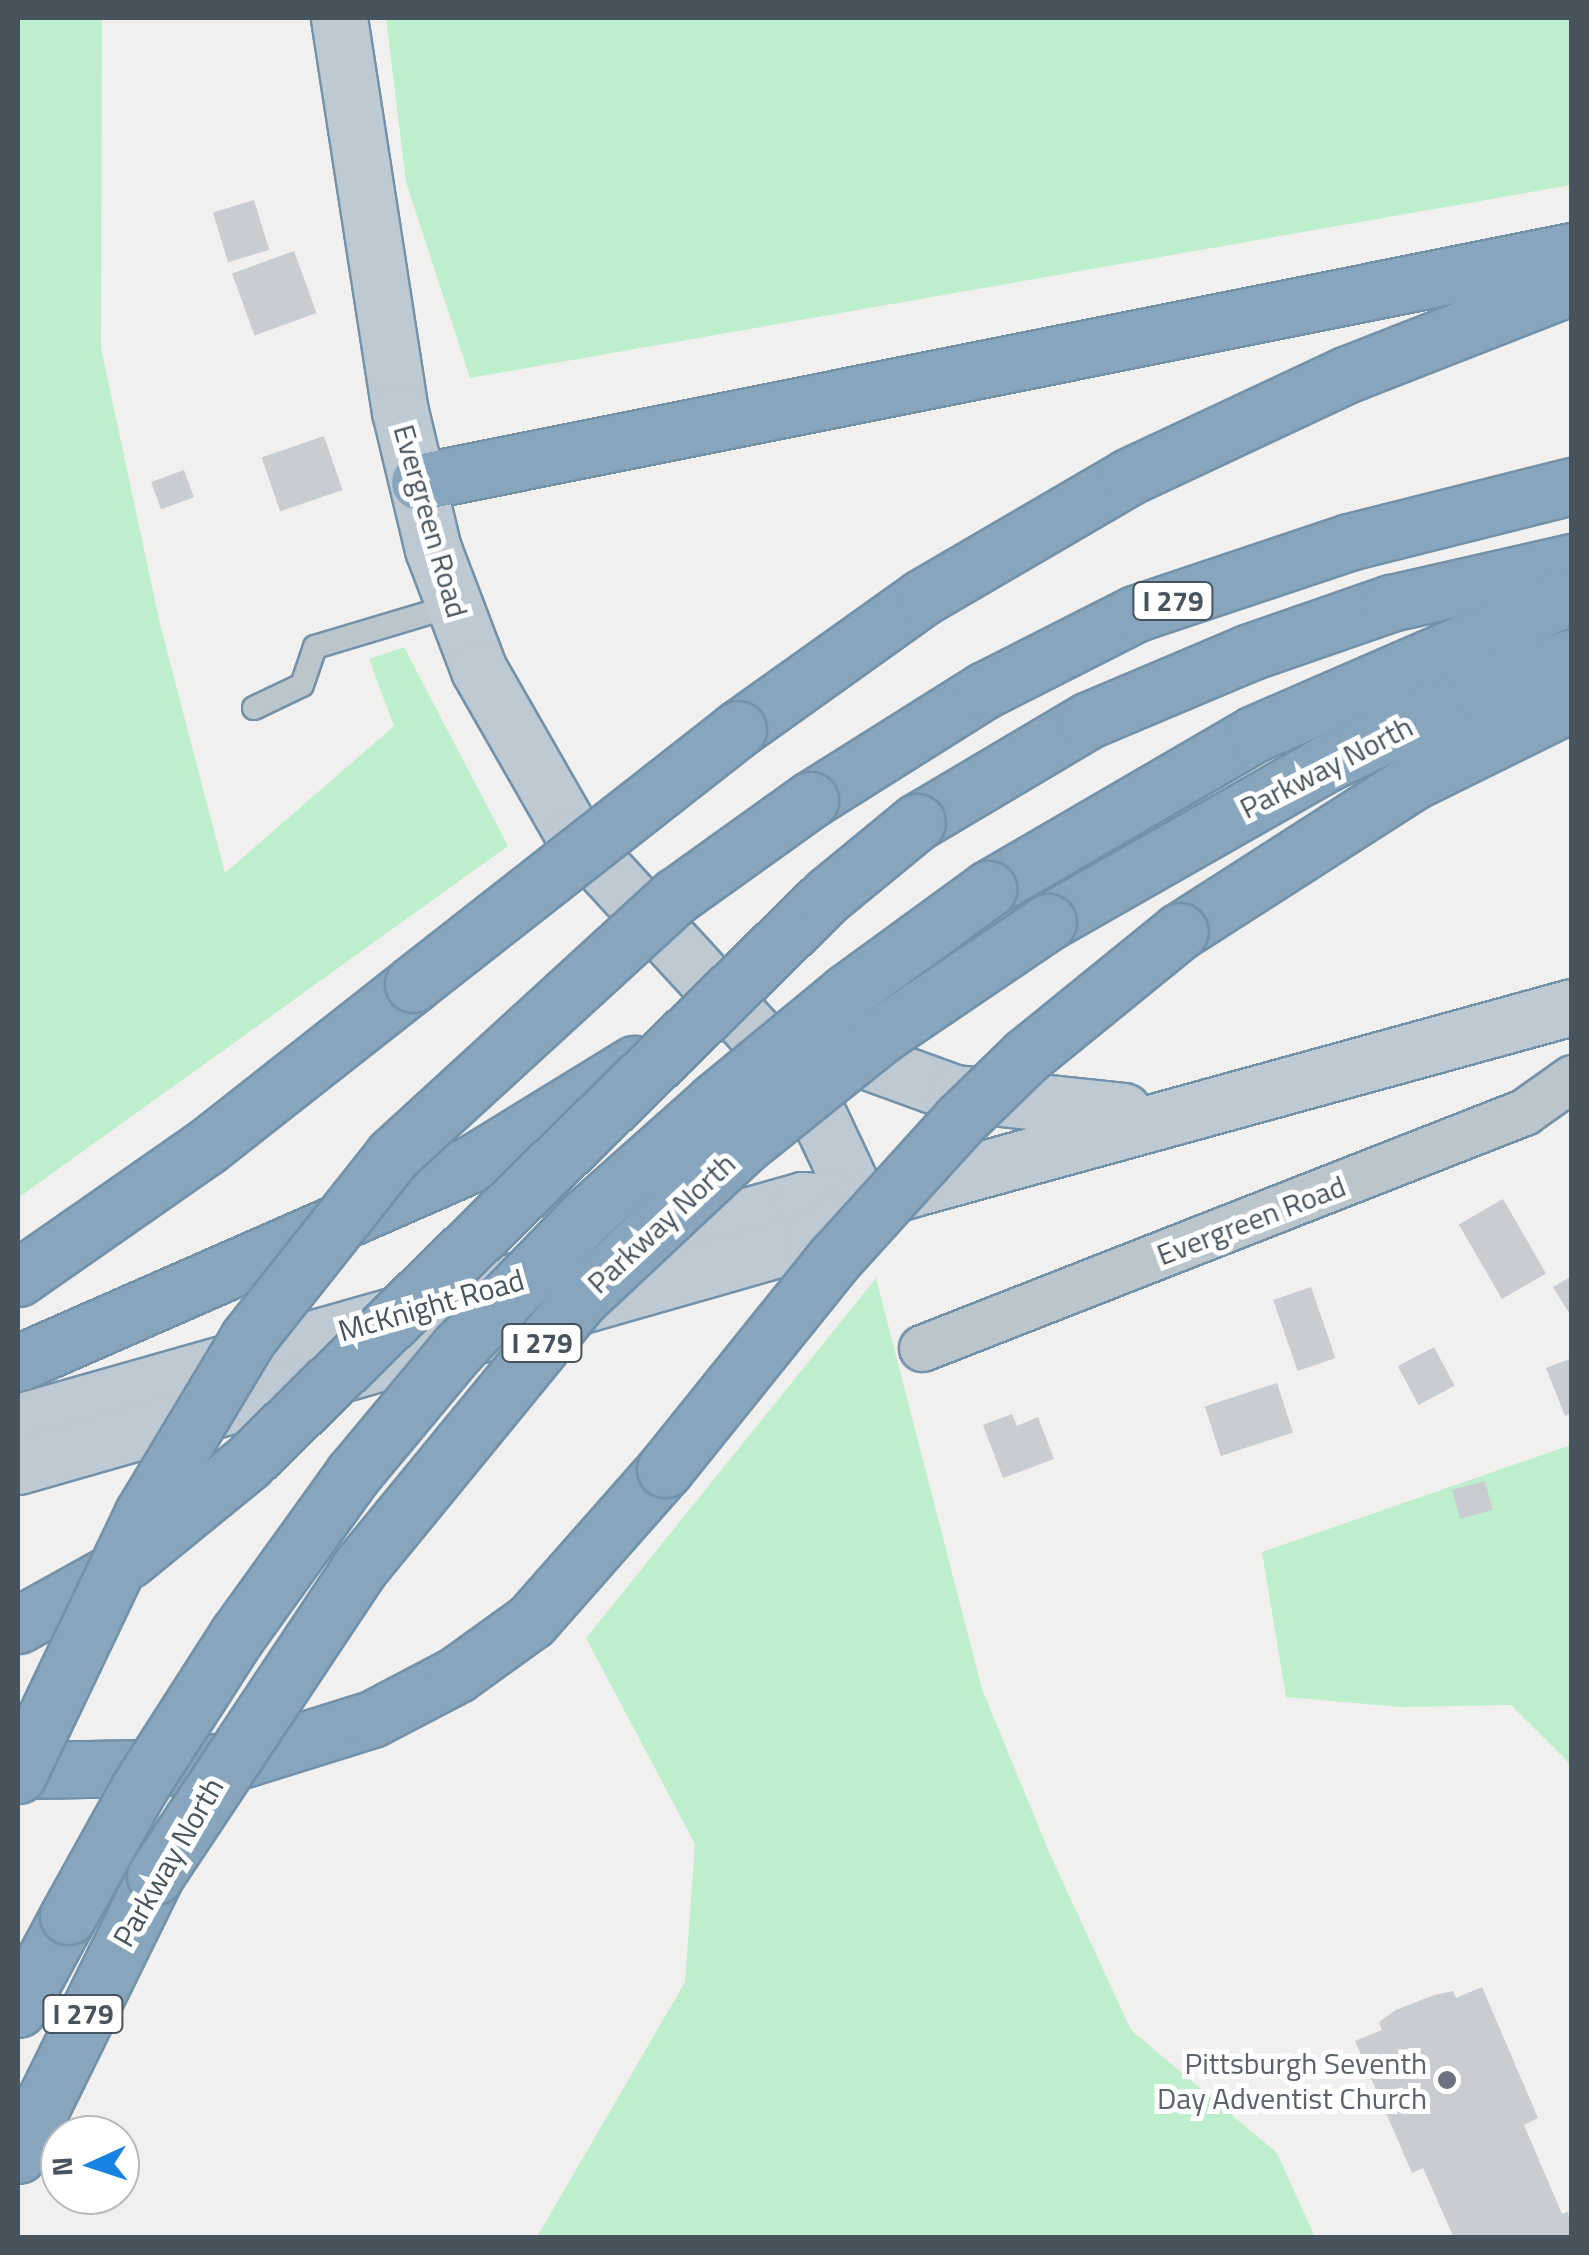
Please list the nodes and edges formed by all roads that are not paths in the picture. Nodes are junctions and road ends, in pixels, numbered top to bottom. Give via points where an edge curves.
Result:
1 (339, 18) edge
2 (1572, 251) edge
3 (1572, 286) edge
4 (419, 482) junction
5 (1572, 486) edge
6 (1572, 562) edge
7 (1572, 596) edge
8 (452, 606) junction
9 (1572, 657) edge
10 (1572, 703) edge
11 (254, 708) dead end
12 (684, 957) junction
13 (1572, 1008) edge
14 (708, 1013) junction
15 (1572, 1078) edge
16 (1170, 1113) junction
17 (860, 1204) junction
18 (18, 1278) edge
19 (922, 1348) dead end
20 (18, 1363) edge
21 (18, 1422) edge
22 (18, 1466) edge
23 (18, 1624) edge
24 (18, 1772) edge
25 (18, 2010) edge
26 (18, 2155) edge

1 - 4 main road, Evergreen Road via 400,410
2 - 4 highway
3 - 18 highway, bridge via 1348,374 1128,477 923,597 738,729 206,1147
4 - 8 main road, Evergreen Road
5 - 24 highway, I 279, bridge via 1349,542 1138,613 985,690 810,800 676,896 393,1156 239,1354 143,1513
6 - 14 highway, bridge via 1391,604 1180,679 1018,758 918,822 828,896
7 - 25 highway, bridge via 1254,734 988,889 847,992 586,1217 459,1348 353,1474 238,1634 139,1788
8 - 11 lane via 315,647 302,685
8 - 12 main road, Evergreen Road via 527,764 574,836
9 - 26 highway, Parkway North / I 279, bridge via 1480,689 1327,764 1048,922 884,1034 744,1145 581,1298 358,1570 155,1876
10 - 24 highway, bridge via 1348,820 1180,931 1026,1056 834,1259 665,1469 530,1621 456,1675 372,1718 229,1761
12 - 16 main road, Evergreen Road via 763,1015 907,1080 1004,1103
12 - 17 main road, Evergreen Road via 804,1088
13 - 16 main road, Evergreen Road
14 - 20 highway, bridge via 528,1134
14 - 23 highway, bridge via 247,1463 110,1574
15 - 19 street, Evergreen Road via 1524,1112
16 - 17 main road, Evergreen Road
17 - 21 main road, McKnight Road via 802,1200
17 - 22 main road, McKnight Road via 812,1239

